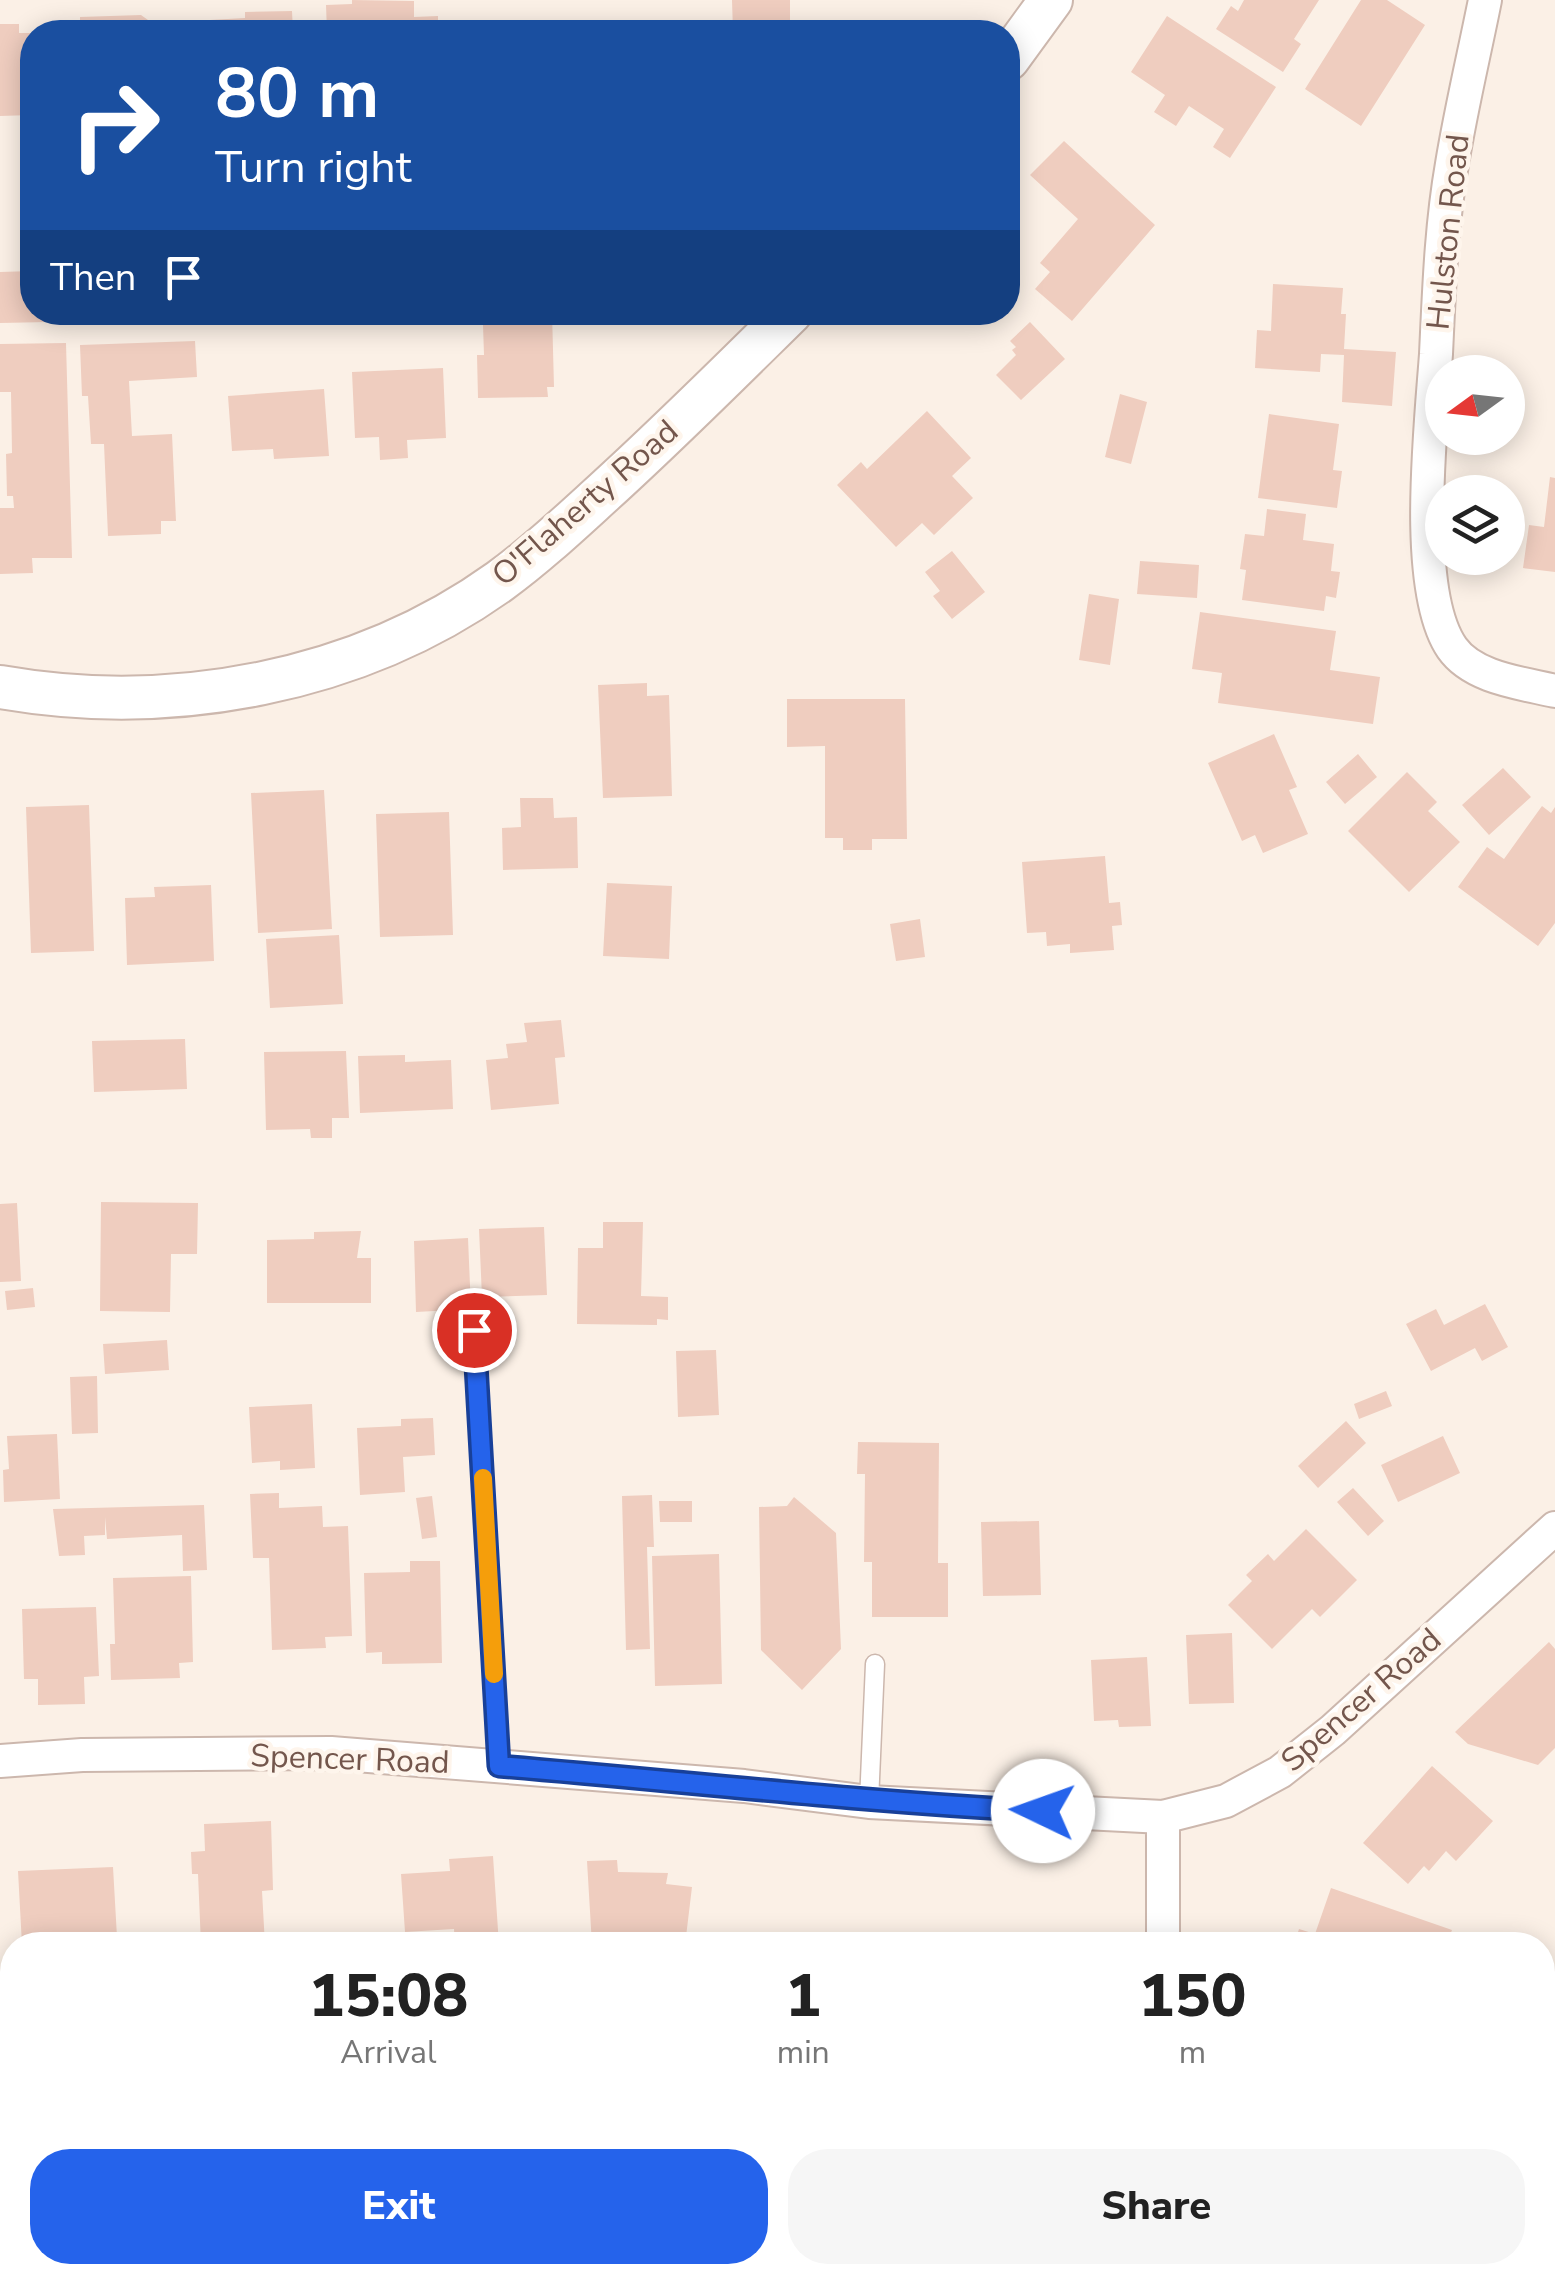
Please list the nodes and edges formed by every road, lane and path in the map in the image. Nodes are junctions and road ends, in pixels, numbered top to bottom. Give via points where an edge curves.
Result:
1 (1051, 0) edge
2 (1485, 0) edge
3 (1020, 43) edge
4 (778, 325) edge
5 (0, 687) edge
6 (1555, 691) edge
7 (474, 1330) dead end
8 (1555, 1528) edge
9 (876, 1664) dead end
10 (0, 1760) edge
11 (499, 1766) junction
12 (869, 1802) junction
13 (1163, 1818) junction
14 (1164, 1932) edge

1 - 3 street
2 - 6 street, Hulston Road via 1443,229 1430,562 1444,635 1455,652 1484,672
4 - 5 street, O'Flaherty Road via 640,460 500,582 373,650 238,690 173,697 82,697
7 - 11 lane
8 - 13 street, Spencer Road via 1280,1772 1226,1800
9 - 12 lane
10 - 11 street, Spencer Road via 332,1752
11 - 12 street, Spencer Road
12 - 13 street, Spencer Road
13 - 14 street

